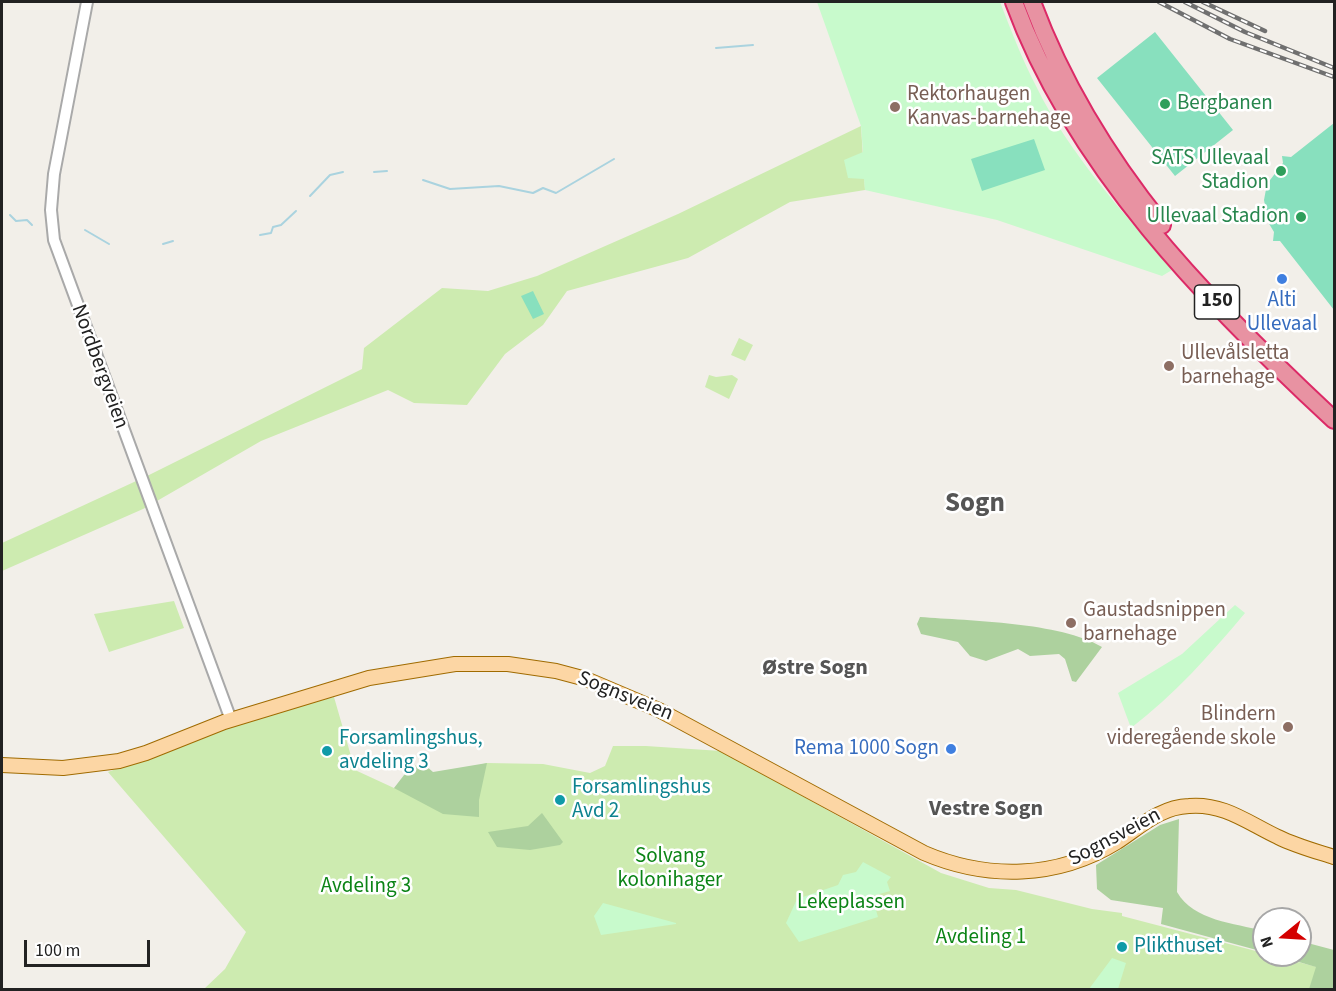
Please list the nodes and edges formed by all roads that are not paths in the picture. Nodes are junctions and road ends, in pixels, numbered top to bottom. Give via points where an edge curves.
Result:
1 (87, 2) edge
2 (1004, 2) edge
3 (1014, 2) edge
4 (1032, 2) edge
5 (1042, 2) edge
6 (1108, 175) junction
7 (1135, 189) junction
8 (1335, 406) edge
9 (1335, 420) edge
10 (231, 720) junction
11 (2, 765) edge
12 (1335, 857) edge

1 - 10 street, Nordbergveien via 54,174 52,229 71,292
2 - 6 highway via 1047,100
3 - 6 highway, 150 via 1049,82 1078,134
4 - 7 highway, 150 via 1084,112
5 - 7 highway via 1066,57
6 - 9 highway, 150 via 1229,316
7 - 8 highway, 150 via 1168,232 1287,362
10 - 11 main road, Sognsveien via 146,753 111,762 63,768
10 - 12 main road, Sognsveien via 349,683 425,668 492,663 556,671 621,693 700,730 924,853 961,867 990,872 1063,866 1107,847 1160,813 1184,806 1234,813 1290,842

